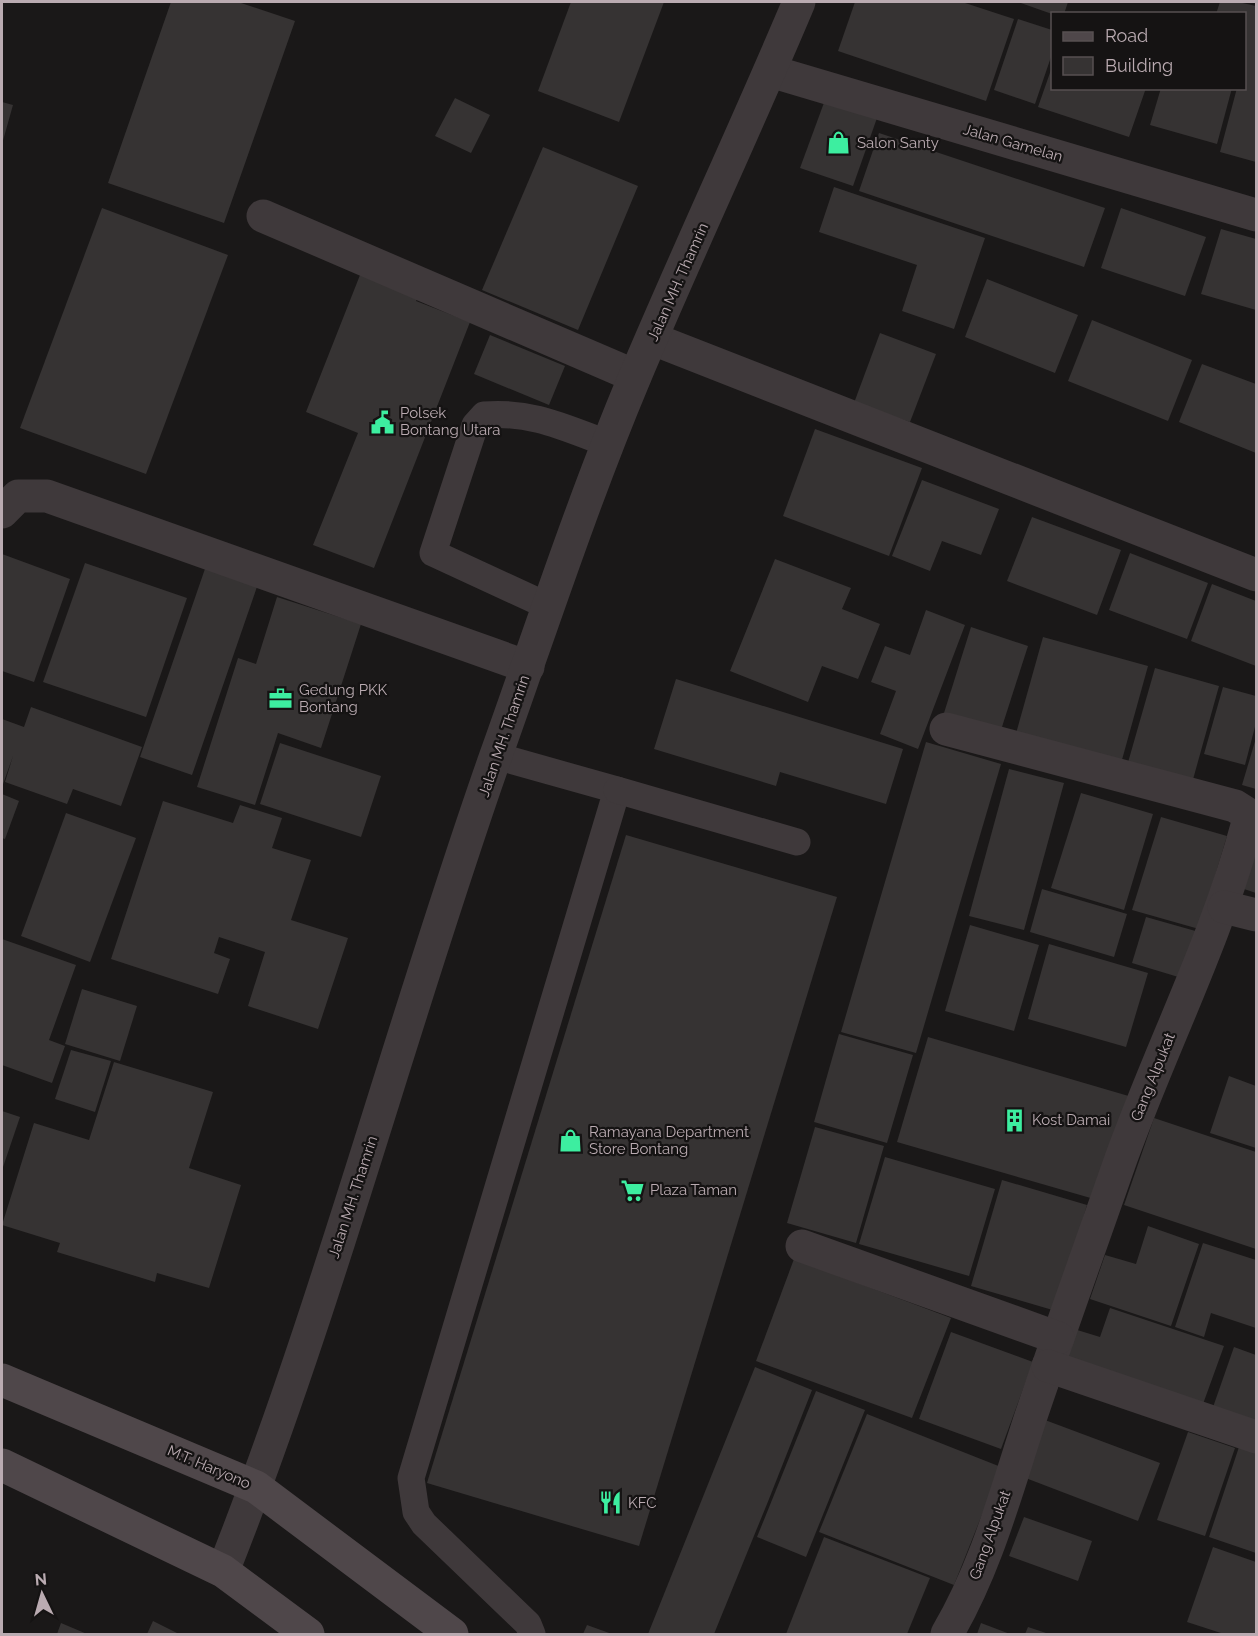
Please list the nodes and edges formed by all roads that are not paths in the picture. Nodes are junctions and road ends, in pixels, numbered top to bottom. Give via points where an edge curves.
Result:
1 (799, 2) edge
2 (770, 71) junction
3 (1257, 215) edge
4 (263, 216) dead end
5 (653, 339) junction
6 (635, 376) junction
7 (609, 444) junction
8 (2, 512) edge
9 (1257, 575) edge
10 (550, 607) junction
11 (528, 667) junction
12 (946, 729) dead end
13 (496, 756) junction
14 (617, 790) junction
15 (797, 842) dead end
16 (1224, 907) junction
17 (1257, 915) edge
18 (802, 1246) dead end
19 (1053, 1352) junction
20 (2, 1380) edge
21 (1257, 1437) edge
22 (2, 1465) edge
23 (256, 1487) junction
24 (223, 1571) junction
25 (308, 1635) edge
26 (452, 1635) edge
27 (532, 1635) edge
28 (947, 1635) edge

1 - 2 street, Jalan MH. Thamrin
2 - 3 street, Jalan Gamelan
2 - 5 street, Jalan MH. Thamrin
4 - 6 street
5 - 6 street, Jalan MH. Thamrin
5 - 9 street
6 - 7 street, Jalan MH. Thamrin
7 - 10 street, Jalan MH. Thamrin
7 - 10 lane via 534,416 484,415 475,425 433,553
8 - 11 street via 18,496 47,496
10 - 11 street, Jalan MH. Thamrin
11 - 13 street, Jalan MH. Thamrin
12 - 16 street, Gang Alpukat via 1235,806 1246,813 1248,822
13 - 14 lane
13 - 23 street, Jalan MH. Thamrin
14 - 15 lane
14 - 27 lane via 411,1478 416,1512 424,1524 528,1624
16 - 17 street
16 - 19 street, Gang Alpukat via 1139,1108
18 - 19 street
19 - 21 street
19 - 28 street, Gang Alpukat via 988,1547
20 - 23 main road, M.T. Haryono
22 - 24 main road
23 - 24 street, Jalan MH. Thamrin
23 - 26 main road, M.T. Haryono
24 - 25 main road

